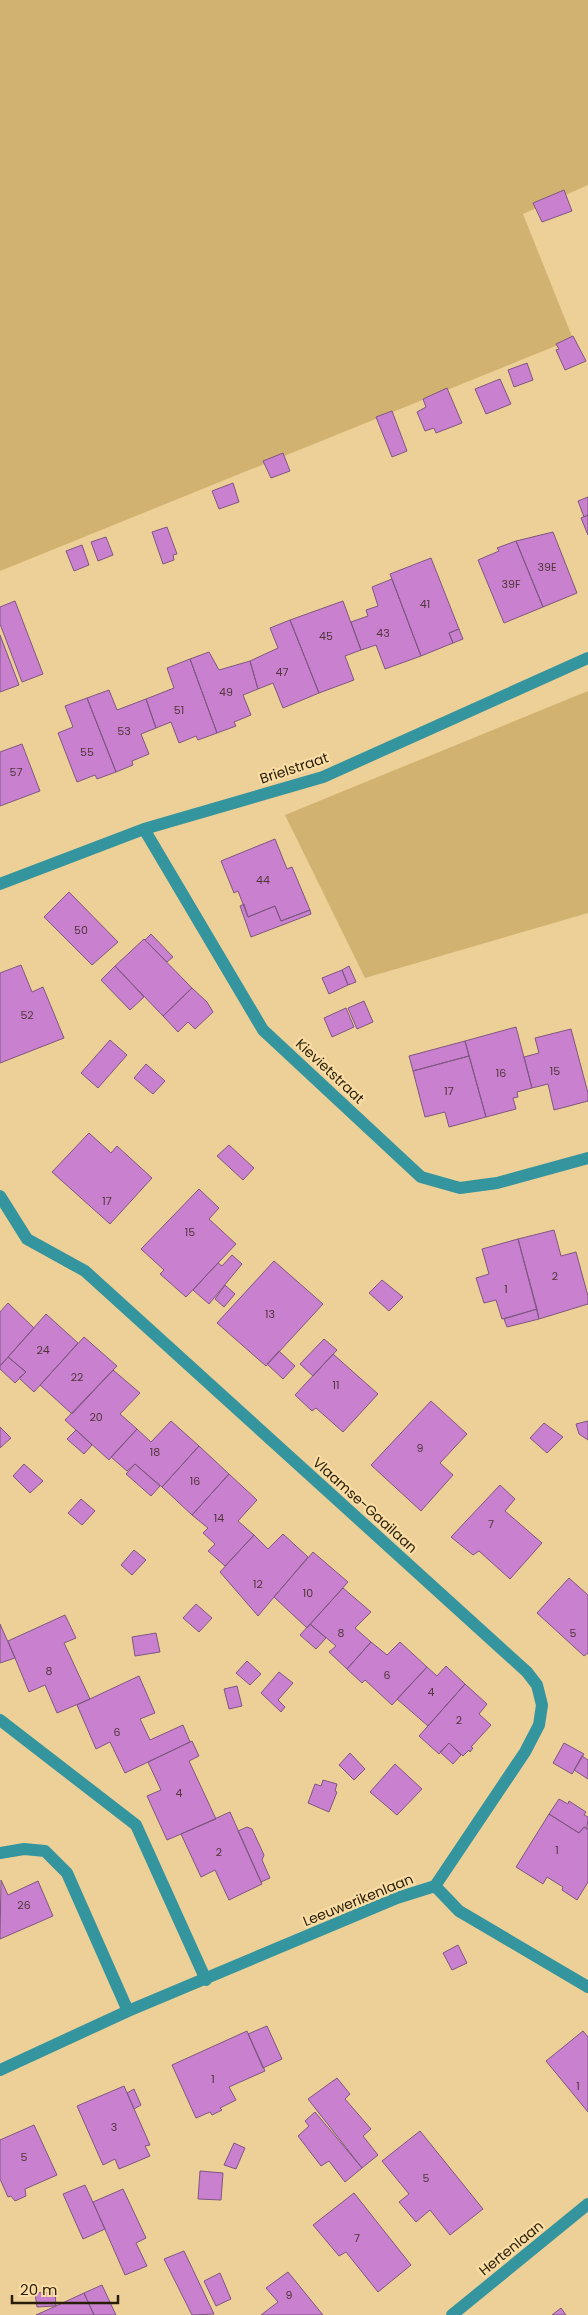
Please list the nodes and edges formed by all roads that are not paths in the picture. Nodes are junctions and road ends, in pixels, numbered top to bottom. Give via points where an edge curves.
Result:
1 (588, 658) edge
2 (144, 828) junction
3 (0, 884) edge
4 (588, 1158) edge
5 (0, 1196) edge
6 (0, 1720) edge
7 (0, 1853) edge
8 (435, 1886) junction
9 (206, 1980) junction
10 (588, 1987) edge
11 (128, 2011) junction
12 (0, 2070) edge
13 (588, 2204) edge
14 (452, 2315) edge

1 - 2 street, Brielstraat via 323,777
2 - 3 street, Brielstraat
2 - 4 street, Kievietstraat via 263,1030 422,1177 460,1188 497,1183
5 - 8 street, Vlaamse-Gaailaan via 27,1239 85,1271 527,1672 536,1685 542,1705 539,1724 525,1752
6 - 9 street via 136,1825
7 - 11 street via 24,1848 45,1852 67,1873
8 - 9 street, Leeuwerikenlaan via 398,1898
8 - 10 street, Leeuwerikenlaan via 459,1911
9 - 11 street, Leeuwerikenlaan
11 - 12 street, Leeuwerikenlaan
13 - 14 street, Hertenlaan

